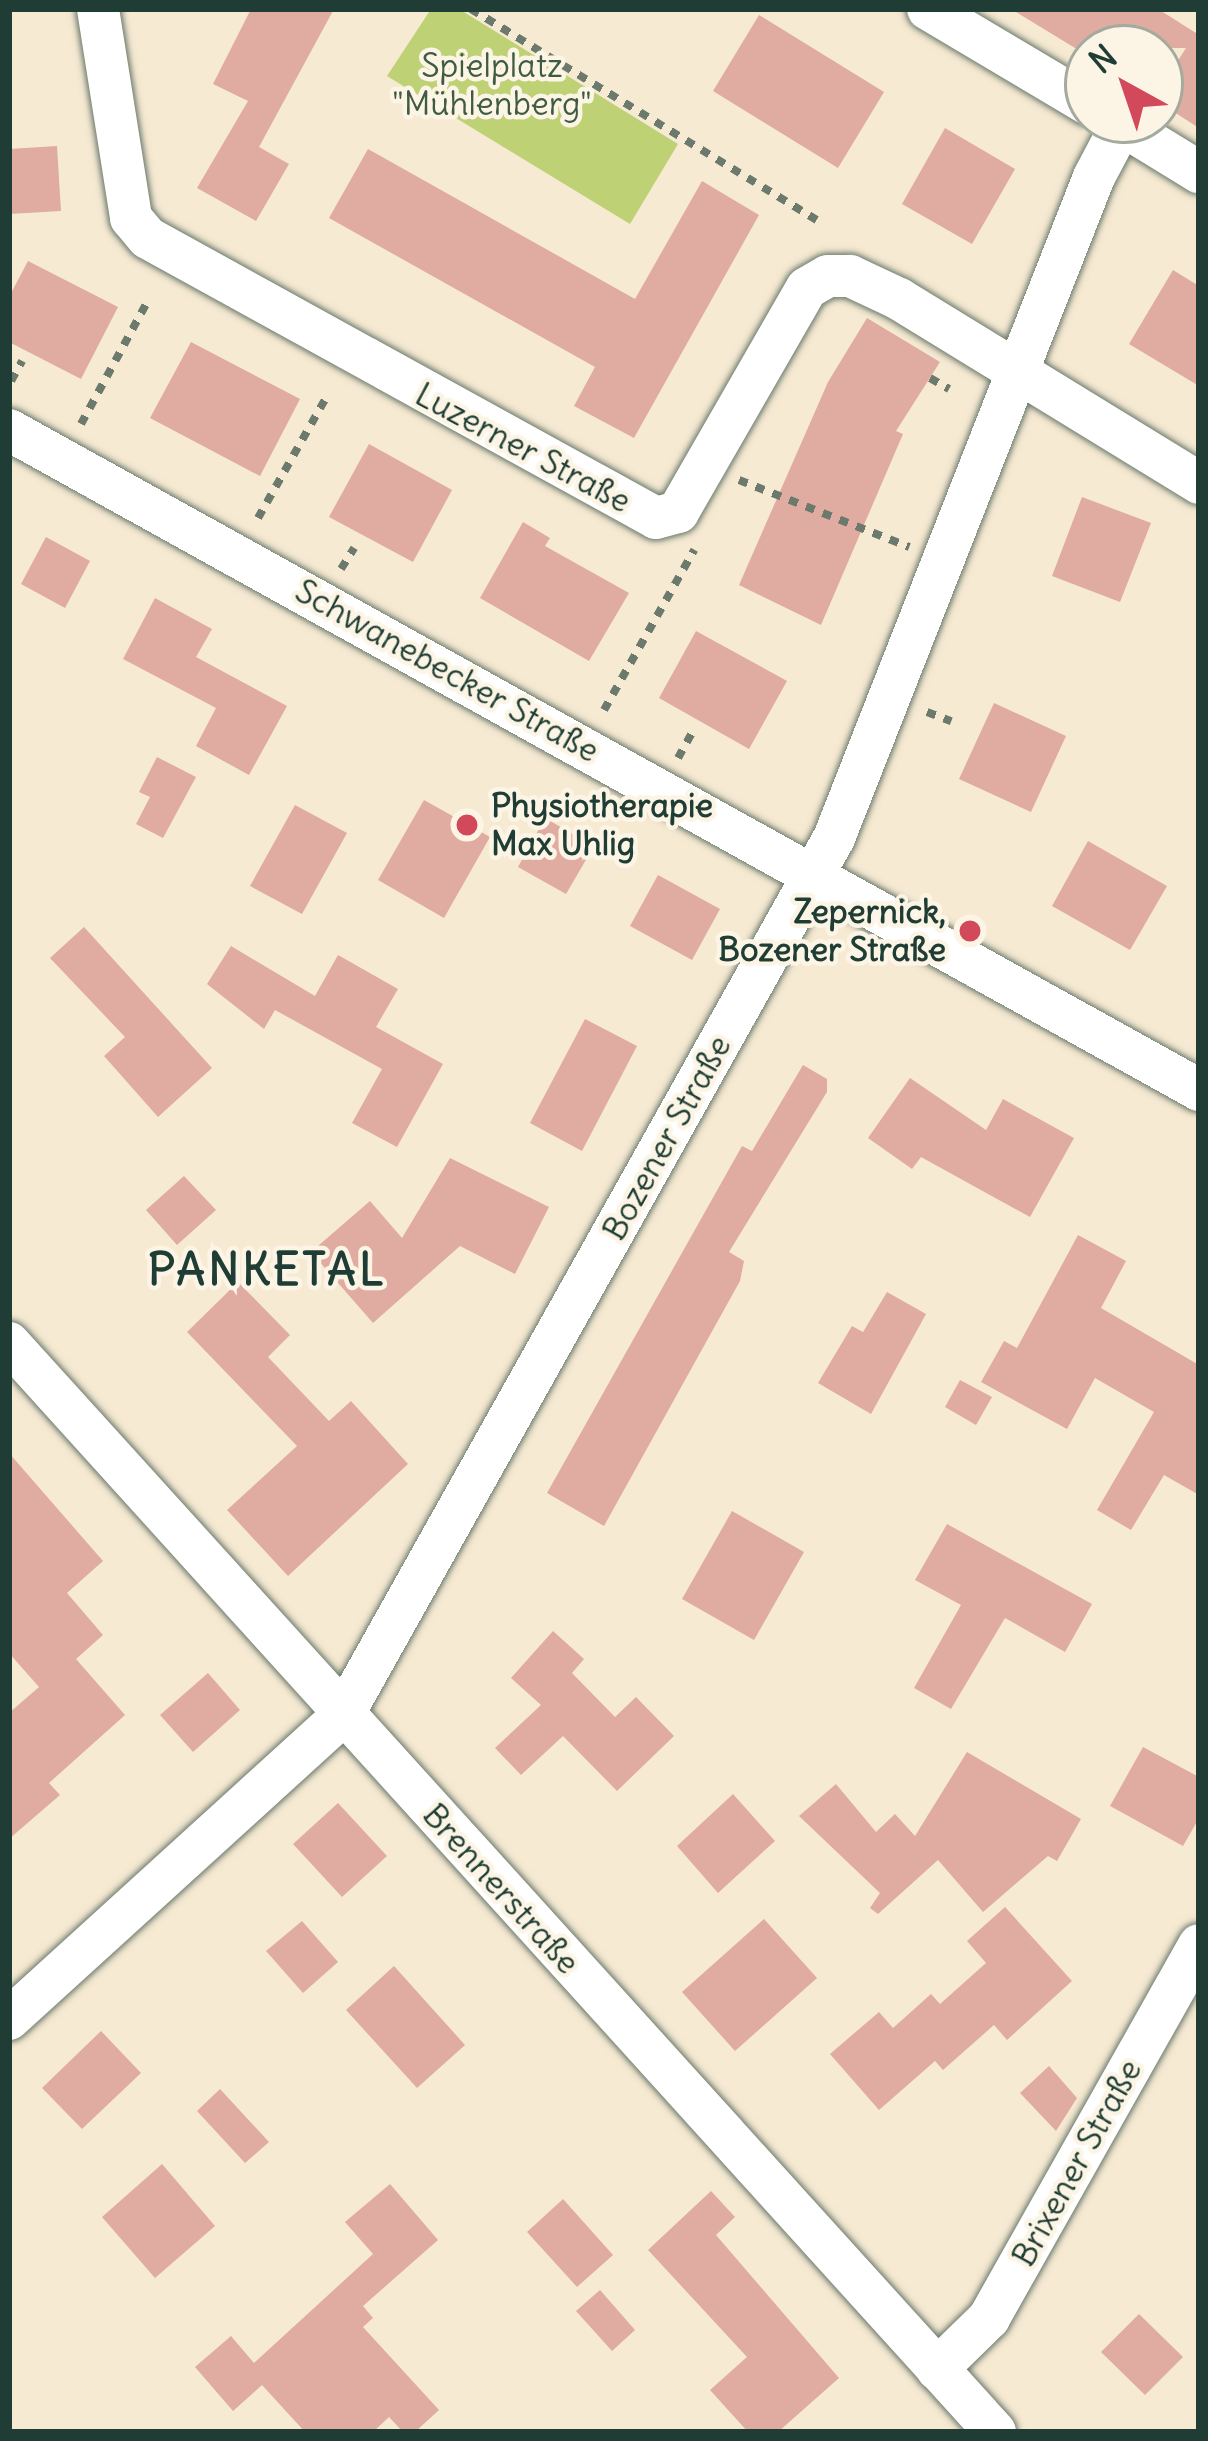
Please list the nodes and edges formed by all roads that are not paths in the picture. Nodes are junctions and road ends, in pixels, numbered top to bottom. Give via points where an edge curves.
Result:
1 (98, 9) edge
2 (928, 9) edge
3 (1064, 90) edge
4 (1098, 144) edge
5 (1154, 144) edge
6 (1199, 172) edge
7 (1019, 371) junction
8 (9, 430) edge
9 (1199, 483) edge
10 (814, 876) junction
11 (1199, 1090) edge
12 (9, 1343) edge
13 (343, 1715) junction
14 (1199, 1945) edge
15 (9, 2019) edge
16 (937, 2369) junction
17 (995, 2432) edge

1 - 7 street, Luzerner Straße via 131,218 148,238 656,518 678,512 808,288 828,276 899,298
2 - 3 street
4 - 7 street, Bozener Straße
5 - 6 street
7 - 9 street, Luzerner Straße
7 - 10 street, Bozener Straße
8 - 10 street, Schwanebecker Straße
10 - 11 street, Schwanebecker Straße
10 - 13 street, Bozener Straße
12 - 13 street, Brennerstraße
13 - 15 street, Bozener Straße
13 - 16 street, Brennerstraße
14 - 16 street, Brixener Straße via 988,2318
16 - 17 street, Brennerstraße

